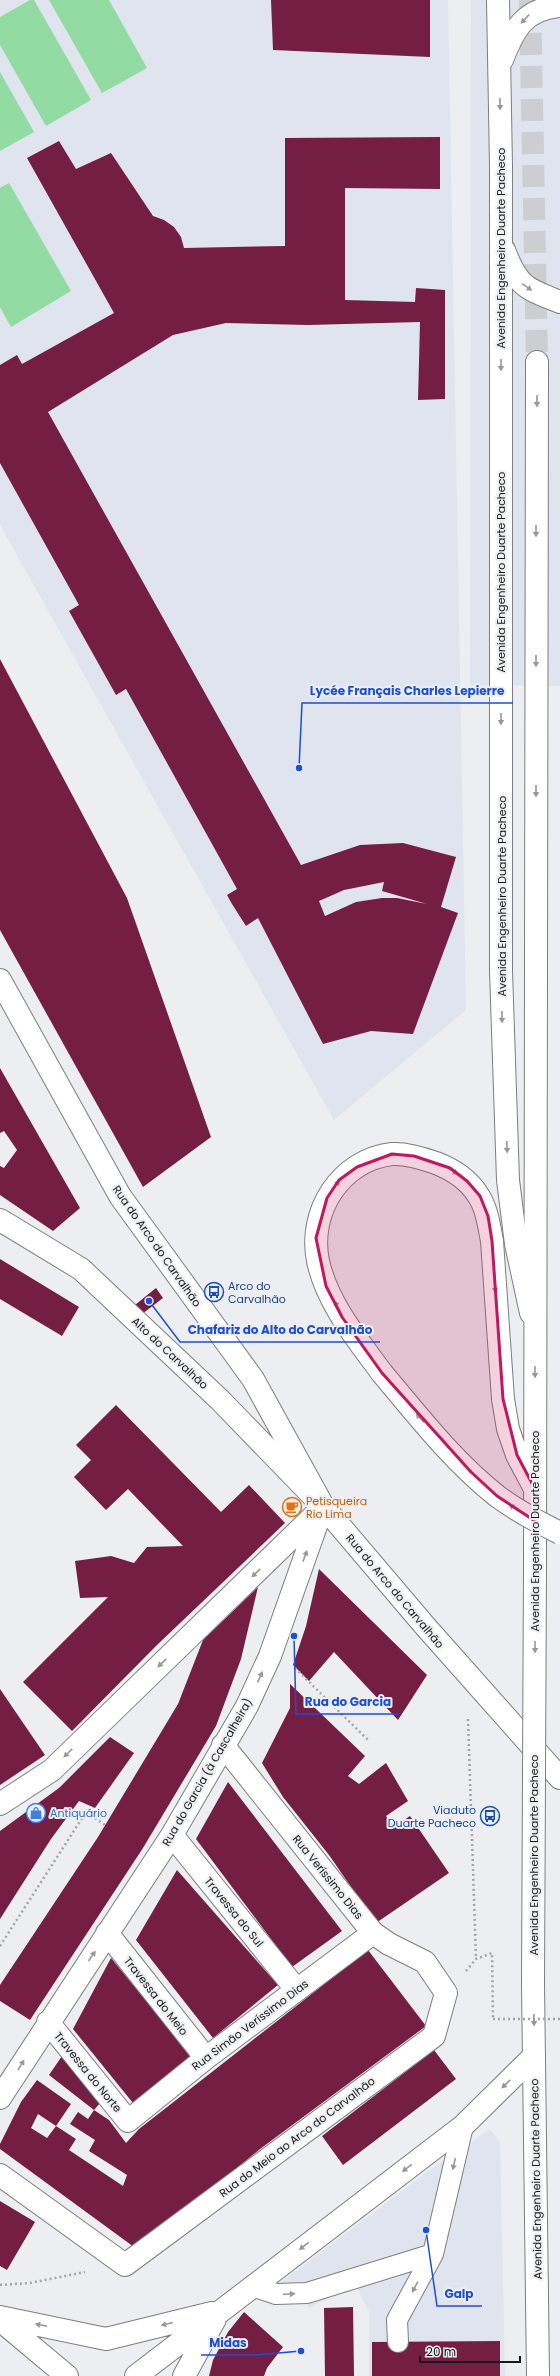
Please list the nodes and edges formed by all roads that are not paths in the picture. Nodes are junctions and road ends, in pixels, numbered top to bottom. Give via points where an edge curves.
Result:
1 (498, 0) edge
2 (560, 6) edge
3 (499, 65) junction
4 (501, 242) junction
5 (560, 301) edge
6 (537, 362) tunnel mouth
7 (0, 980) edge
8 (0, 1220) edge
9 (535, 1333) junction
10 (535, 1489) junction
11 (323, 1506) junction
12 (560, 1533) edge
13 (223, 1745) junction
14 (560, 1778) edge
15 (0, 1804) edge
16 (172, 1835) junction
17 (107, 1933) junction
18 (373, 1933) junction
19 (296, 1989) junction
20 (446, 1993) joint
21 (48, 2022) junction
22 (534, 2056) junction
23 (206, 2058) junction
24 (0, 2098) edge
25 (128, 2121) joint
26 (462, 2126) junction
27 (0, 2175) edge
28 (433, 2254) junction
29 (252, 2286) junction
30 (219, 2311) junction
31 (0, 2318) edge
32 (398, 2342) dead end
33 (67, 2376) edge
34 (136, 2376) edge
35 (184, 2376) edge
36 (201, 2376) edge
37 (538, 2376) edge

1 - 3 main road, Avenida Engenheiro Duarte Pacheco
2 -> 3 main road via 545,7 527,15 509,42
3 -> 4 main road, Avenida Engenheiro Duarte Pacheco
4 -> 5 main road via 517,278 526,288
4 -> 9 main road, Avenida Engenheiro Duarte Pacheco via 504,1065 511,1216
6 -> 9 main road, Avenida Engenheiro Duarte Pacheco
7 - 11 main road, Rua do Arco do Carvalhão via 120,1196 253,1379
8 - 11 main road, Alto do Carvalhão via 82,1268 220,1400
9 -> 10 main road, Avenida Engenheiro Duarte Pacheco
12 -> 10 main road, bridge via 526,1516 497,1496 445,1446 382,1374 342,1317 326,1286 318,1261 316,1238 319,1219 327,1198 339,1180 357,1167 392,1154 414,1156 450,1168 467,1181 480,1196 488,1216 492,1241 503,1399 508,1429 517,1455
10 -> 22 main road, Avenida Engenheiro Duarte Pacheco, bridge
13 -> 11 main road, Rua do Garcia (à Cascalheira) via 247,1706 270,1656
11 - 14 main road, Rua do Arco do Carvalhão
11 -> 15 main road via 52,1770
13 - 16 main road, Rua do Garcia (à Cascalheira)
13 - 18 main road, Rua Veríssimo Dias
16 - 17 main road, Rua do Garcia (à Cascalheira)
16 - 19 main road, Travessa do Sul
21 -> 17 main road, Rua do Garcia (à Cascalheira)
17 - 23 main road, Travessa do Meio
18 - 19 main road, Rua Simão Veríssimo Dias
18 - 20 main road, Rua Veríssimo Dias via 425,1962
19 - 23 main road, Rua Simão Veríssimo Dias
20 - 27 main road, Rua do Meio ao Arco do Carvalhão via 434,2036 124,2265
24 -> 21 main road, Rua do Garcia (à Cascalheira)
21 - 25 main road, Travessa do Norte
22 -> 26 main road
22 - 37 main road, Avenida Engenheiro Duarte Pacheco
23 - 25 main road, Rua Simão Veríssimo Dias
26 -> 28 lane
26 -> 29 main road
29 -> 28 lane via 276,2294 307,2293
28 -> 32 lane via 397,2320
29 - 30 main road
30 -> 31 main road via 106,2339
30 - 34 main road
30 - 35 main road
30 - 36 main road
31 - 33 main road

